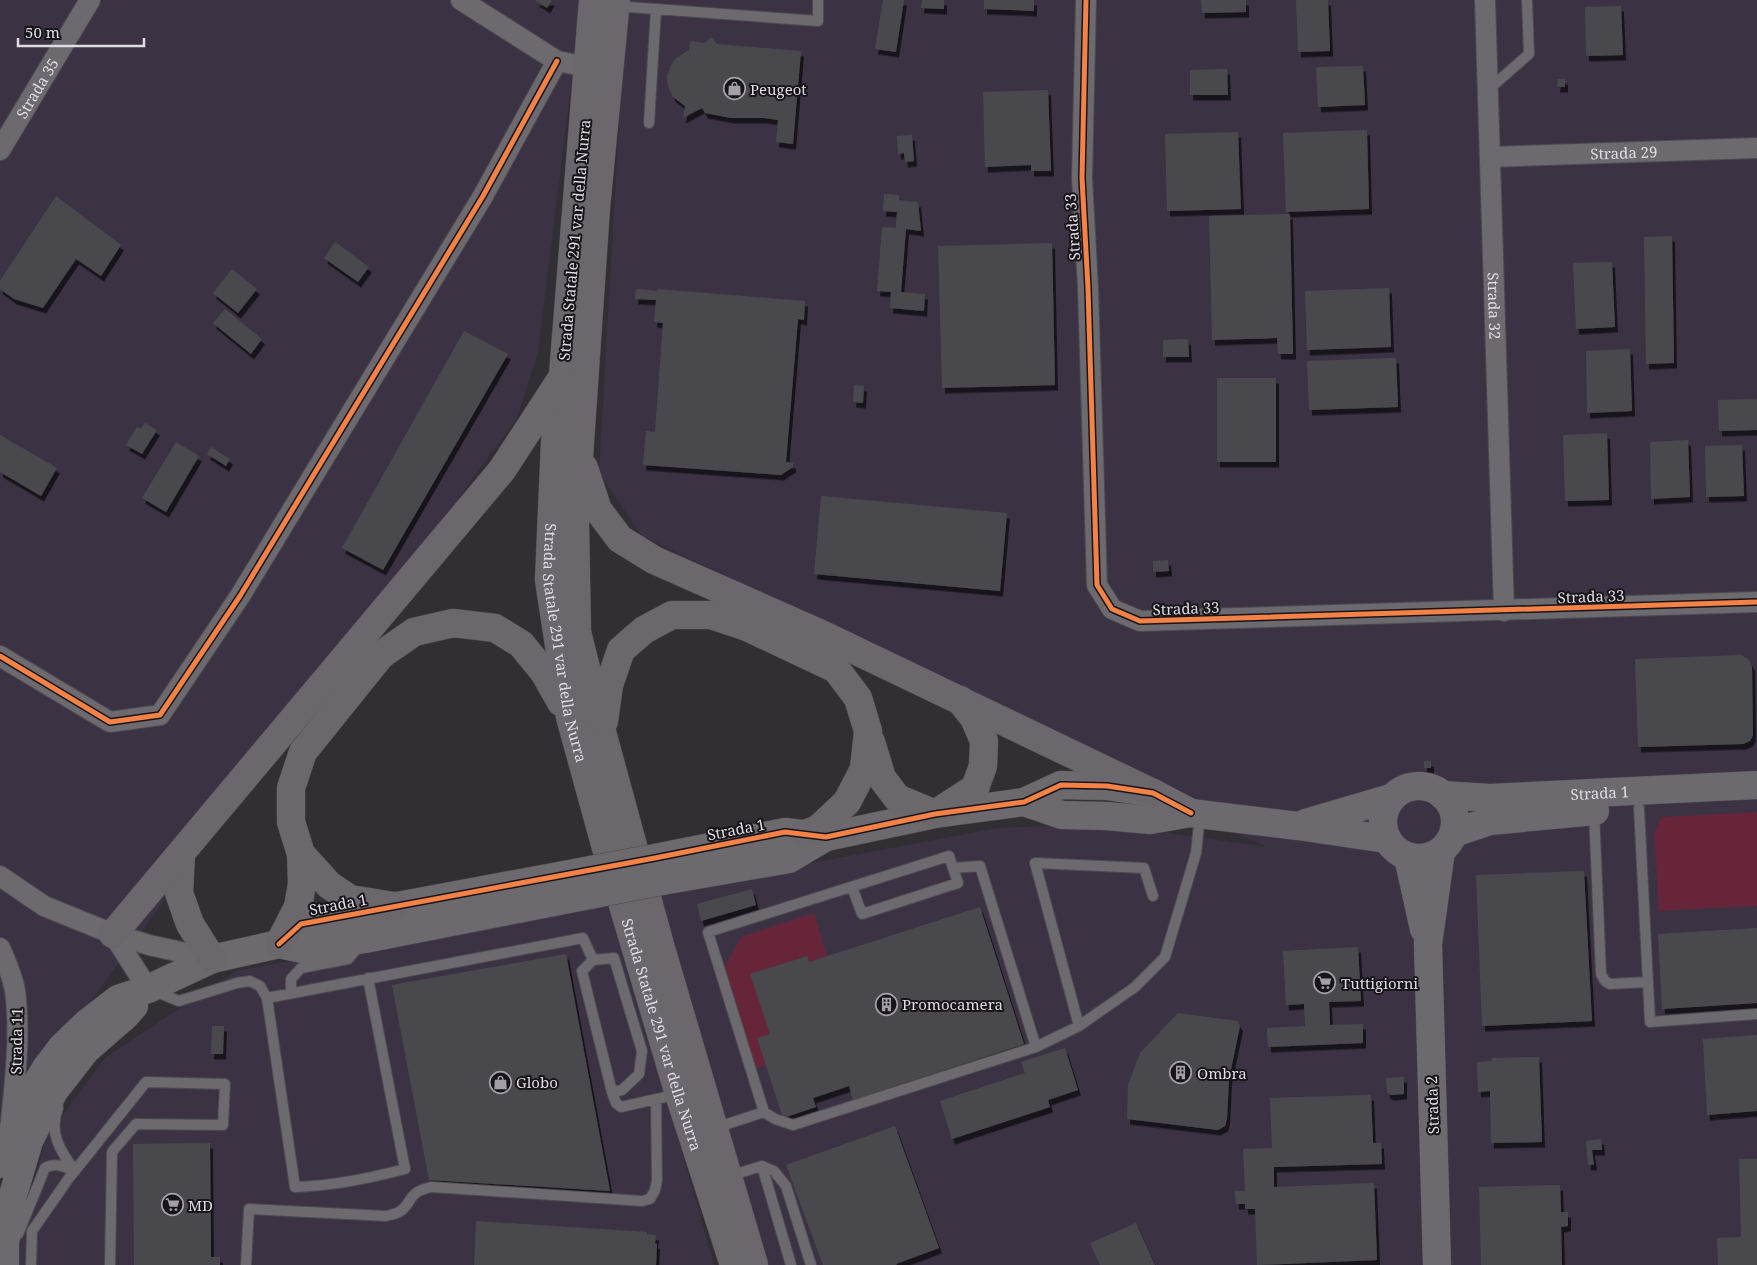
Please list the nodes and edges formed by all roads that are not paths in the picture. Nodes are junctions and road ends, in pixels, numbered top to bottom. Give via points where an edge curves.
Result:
1 (90, 0) edge
2 (461, 0) edge
3 (818, 0) edge
4 (1086, 0) edge
5 (1485, 0) edge
6 (1527, 0) edge
7 (608, 2) edge
8 (656, 9) junction
9 (557, 61) junction
10 (588, 67) junction
11 (1488, 90) junction
12 (649, 123) dead end
13 (1757, 148) edge
14 (0, 150) edge
15 (1490, 157) junction
16 (563, 375) junction
17 (580, 442) junction
18 (1757, 602) edge
19 (1504, 611) junction
20 (0, 656) edge
21 (960, 700) junction
22 (570, 717) junction
23 (868, 731) junction
24 (602, 732) junction
25 (1757, 785) edge
26 (1153, 793) junction
27 (1442, 794) junction
28 (1391, 798) junction
29 (1024, 802) junction
30 (1757, 802) edge
31 (1639, 808) junction
32 (1594, 812) junction
33 (1196, 813) junction
34 (936, 814) junction
35 (1298, 826) junction
36 (816, 835) junction
37 (1386, 839) junction
38 (1448, 842) junction
39 (302, 854) junction
40 (181, 855) junction
41 (1408, 857) junction
42 (953, 868) junction
43 (0, 876) edge
44 (600, 880) junction
45 (852, 887) junction
46 (1152, 896) dead end
47 (394, 906) junction
48 (113, 934) junction
49 (365, 939) junction
50 (279, 944) junction
51 (1428, 944) junction
52 (0, 948) edge
53 (212, 959) junction
54 (593, 960) junction
55 (368, 978) junction
56 (1648, 982) junction
57 (148, 989) junction
58 (291, 993) junction
59 (266, 998) junction
60 (1757, 1014) edge
61 (1079, 1026) junction
62 (1036, 1047) junction
63 (86, 1050) junction
64 (612, 1092) junction
65 (668, 1097) junction
66 (764, 1112) junction
67 (714, 1128) junction
68 (10, 1136) junction
69 (95, 1145) junction
70 (112, 1156) junction
71 (0, 1164) edge
72 (762, 1166) junction
73 (75, 1170) junction
74 (729, 1176) junction
75 (6, 1265) edge
76 (31, 1265) edge
77 (110, 1265) edge
78 (246, 1265) edge
79 (734, 1265) edge
80 (754, 1265) edge
81 (791, 1265) edge
82 (811, 1265) edge
83 (1436, 1265) edge

1 - 14 street, Strada 35
2 - 9 street
3 - 8 lane via 818,21
4 - 19 street, Strada 33 via 1082,178 1096,586 1112,609 1140,622
5 - 11 street, Strada 32
6 - 11 lane via 1529,54
7 - 8 lane
7 - 10 main road, Strada Statale 291 var della Nurra
7 - 17 main road, Strada Statale 291 var della Nurra
8 - 12 lane
9 - 10 street
9 - 20 street via 482,196 240,596 160,714 110,722
10 - 16 main road, Strada Statale 291 var della Nurra
11 - 15 street, Strada 32
13 - 15 street, Strada 29
15 - 19 street, Strada 32
16 - 22 main road, Strada Statale 291 var della Nurra via 555,442 549,580
16 - 40 main road via 502,470
17 - 21 main road via 585,474 598,510 620,539 654,560
17 - 24 main road, Strada Statale 291 var della Nurra via 575,524 577,632
18 - 19 street, Strada 33
21 - 26 main road
21 - 34 main road via 974,718 984,741 983,766 975,788
22 - 39 main road via 544,672 521,644 495,628 453,623 414,632 381,655 302,752 291,788 291,822
22 - 65 main road, Strada Statale 291 var della Nurra
23 - 24 main road via 858,698 836,669 747,627 711,615 672,615 644,630 621,650 608,685
23 - 34 main road via 882,778 896,798
23 - 36 main road via 864,769 847,802 818,828
24 - 67 main road, Strada Statale 291 var della Nurra
25 - 27 street, Strada 1 via 1490,798
26 - 29 street, Strada 1 via 1107,786 1061,785
26 - 33 street, Strada 1
27 - 28 street via 1416,786
27 - 38 street via 1454,812 1455,827
28 - 35 street, Strada 1
28 - 37 street via 1382,822
29 - 33 street, Strada 1 via 1062,815 1150,820
29 - 34 street, Strada 1
30 - 31 street, Strada 1
31 - 32 street, Strada 1
31 - 56 lane
32 - 38 street, Strada 1 via 1490,820
32 - 56 lane via 1601,974 1610,984
33 - 35 street, Strada 1
33 - 61 lane via 1196,853 1165,957 1135,987
34 - 36 street, Strada 1
35 - 37 street, Strada 1
36 - 44 street, Strada 1, bridge via 789,859 658,869
37 - 41 street via 1395,850
38 - 41 street via 1425,858
38 - 51 street, Strada 2
39 - 47 main road via 329,885 350,899
39 - 50 main road via 298,907
40 - 48 main road
40 - 53 main road via 179,893 190,924
41 - 51 street, Strada 2
42 - 45 lane via 949,856
42 - 45 lane via 958,884 862,914
42 - 62 lane via 980,866
43 - 48 street via 44,906
44 - 47 street, Strada 1
44 - 49 street, Strada 1
45 - 66 lane via 708,932
46 - 61 lane via 1144,868 1035,863
47 - 50 street, Strada 1 via 301,924
48 - 53 street
48 - 57 street
49 - 50 street, Strada 1 via 303,949
49 - 58 lane via 348,959 301,968 291,979
50 - 53 street, Strada 1
51 - 83 street, Strada 2
52 - 68 street, Strada 11 via 16,998 18,1060
53 - 57 street, Strada 1
54 - 55 lane via 583,938
54 - 64 lane via 582,971
54 - 64 lane via 614,958 642,1051 639,1074 622,1090
55 - 58 lane
55 - 59 lane via 405,1169 362,1180 295,1187
56 - 60 lane via 1650,1022
57 - 59 lane via 179,1001 250,981 260,986
57 - 63 street, Strada 1 via 125,1016
57 - 68 street, Strada 1 via 118,999 62,1046 27,1099
58 - 59 lane
61 - 62 lane
62 - 66 lane via 793,1125
63 - 73 lane via 55,1114 54,1130 62,1152
63 - 75 street, Strada 1 via 54,1091 29,1141 13,1195 5,1242
64 - 65 lane via 621,1107
65 - 78 lane via 657,1180 650,1199 431,1187 413,1194 398,1213 386,1216 249,1209
65 - 79 main road, Strada Statale 291 var della Nurra
66 - 67 lane
67 - 74 main road, Strada Statale 291 var della Nurra
68 - 71 street, Strada 1
69 - 70 lane
69 - 70 lane via 146,1082 225,1084 223,1125 136,1124
69 - 73 lane
70 - 77 lane
72 - 74 lane
72 - 81 lane
72 - 82 lane via 774,1171 786,1186
73 - 75 lane via 56,1165 45,1168
73 - 76 lane via 32,1231
74 - 80 main road, Strada Statale 291 var della Nurra

